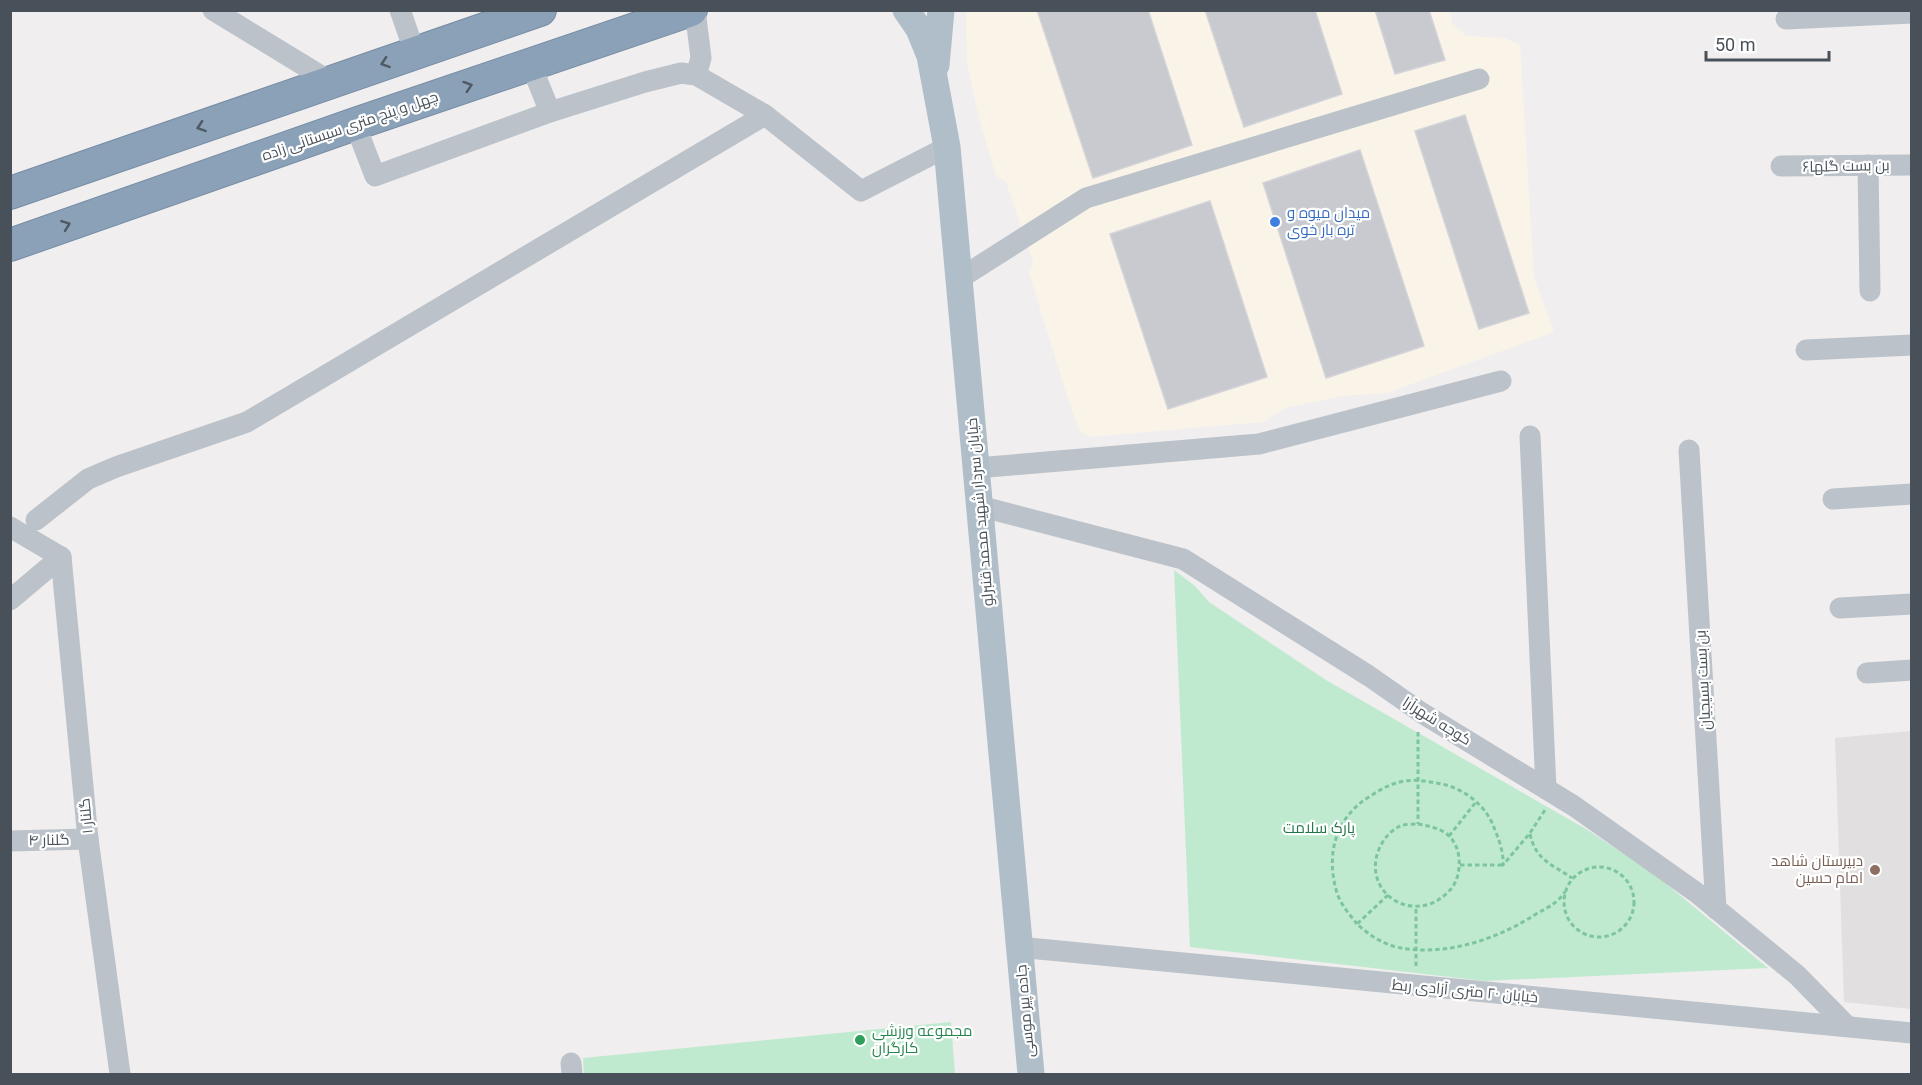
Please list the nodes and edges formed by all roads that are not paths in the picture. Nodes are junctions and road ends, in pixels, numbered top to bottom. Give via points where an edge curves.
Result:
1 (213, 10) edge
2 (400, 10) edge
3 (540, 10) edge
4 (693, 10) edge
5 (906, 10) edge
6 (941, 10) edge
7 (1911, 13) edge
8 (1786, 19) dead end
9 (415, 53) junction
10 (531, 65) junction
11 (696, 75) junction
12 (935, 78) junction
13 (1479, 79) dead end
14 (331, 82) junction
15 (550, 112) junction
16 (765, 115) junction
17 (355, 124) junction
18 (947, 147) junction
19 (1868, 165) junction
20 (1911, 165) edge
21 (1781, 166) dead end
22 (10, 193) edge
23 (10, 245) edge
24 (959, 279) junction
25 (1870, 291) dead end
26 (1911, 345) edge
27 (1806, 350) dead end
28 (1501, 381) dead end
29 (1530, 436) dead end
30 (1689, 450) dead end
31 (976, 468) junction
32 (1911, 494) edge
33 (1833, 499) dead end
34 (979, 506) junction
35 (36, 520) dead end
36 (10, 526) edge
37 (61, 557) junction
38 (10, 600) edge
39 (1911, 604) edge
40 (1840, 608) dead end
41 (1911, 670) edge
42 (1867, 673) dead end
43 (1551, 791) junction
44 (88, 839) junction
45 (10, 841) edge
46 (1716, 909) junction
47 (1018, 947) junction
48 (1847, 1026) junction
49 (1911, 1033) edge
50 (120, 1074) edge
51 (1031, 1074) edge

1 - 14 street
2 - 9 street
3 - 9 highway
4 - 10 highway, چهل و پنج متری سیستانی زاده
4 - 11 street via 701,58
5 - 12 main road via 919,29
6 - 12 main road
7 - 8 street
9 -> 14 highway
10 - 15 street
17 -> 10 highway, چهل و پنج متری سیستانی زاده
11 - 15 street via 681,73 645,81
11 - 16 street
12 - 18 main road, خیابان سردار شهید محمد قنبرلو
13 - 24 street via 1086,198
14 -> 22 highway
15 - 17 street via 375,176
16 - 18 street via 861,191
16 - 35 street via 247,422 88,479
23 -> 17 highway, چهل و پنج متری سیستانی زاده
18 - 24 main road, خیابان سردار شهید محمد قنبرلو
19 - 20 street, بن بست گلها۶
19 - 21 street, بن بست گلها۶
19 - 25 street
24 - 31 main road, خیابان سردار شهید محمد قنبرلو
26 - 27 street
28 - 31 street via 1259,444
29 - 43 street
30 - 46 street, بن بست بسیجیان
31 - 34 main road, خیابان سردار شهید محمد قنبرلو
32 - 33 street
34 - 43 street, کوچه شهرآرا via 1183,559
34 - 47 main road, خیابان سردار شهید محمد قنبرلو
36 - 37 street
37 - 38 street
37 - 44 street, ۱ گلنار
39 - 40 street
41 - 42 street
43 - 46 street, کوچه شهرآرا
44 - 45 street, گلنار ۴
44 - 50 street, ۱ گلنار
46 - 48 street, کوچه شهرآرا via 1797,975
47 - 48 street, خیابان ۲۰ متری آزادی ربط
47 - 51 main road, جاده پیر موسی
48 - 49 street, خیابان ۲۰ متری آزادی ربط

